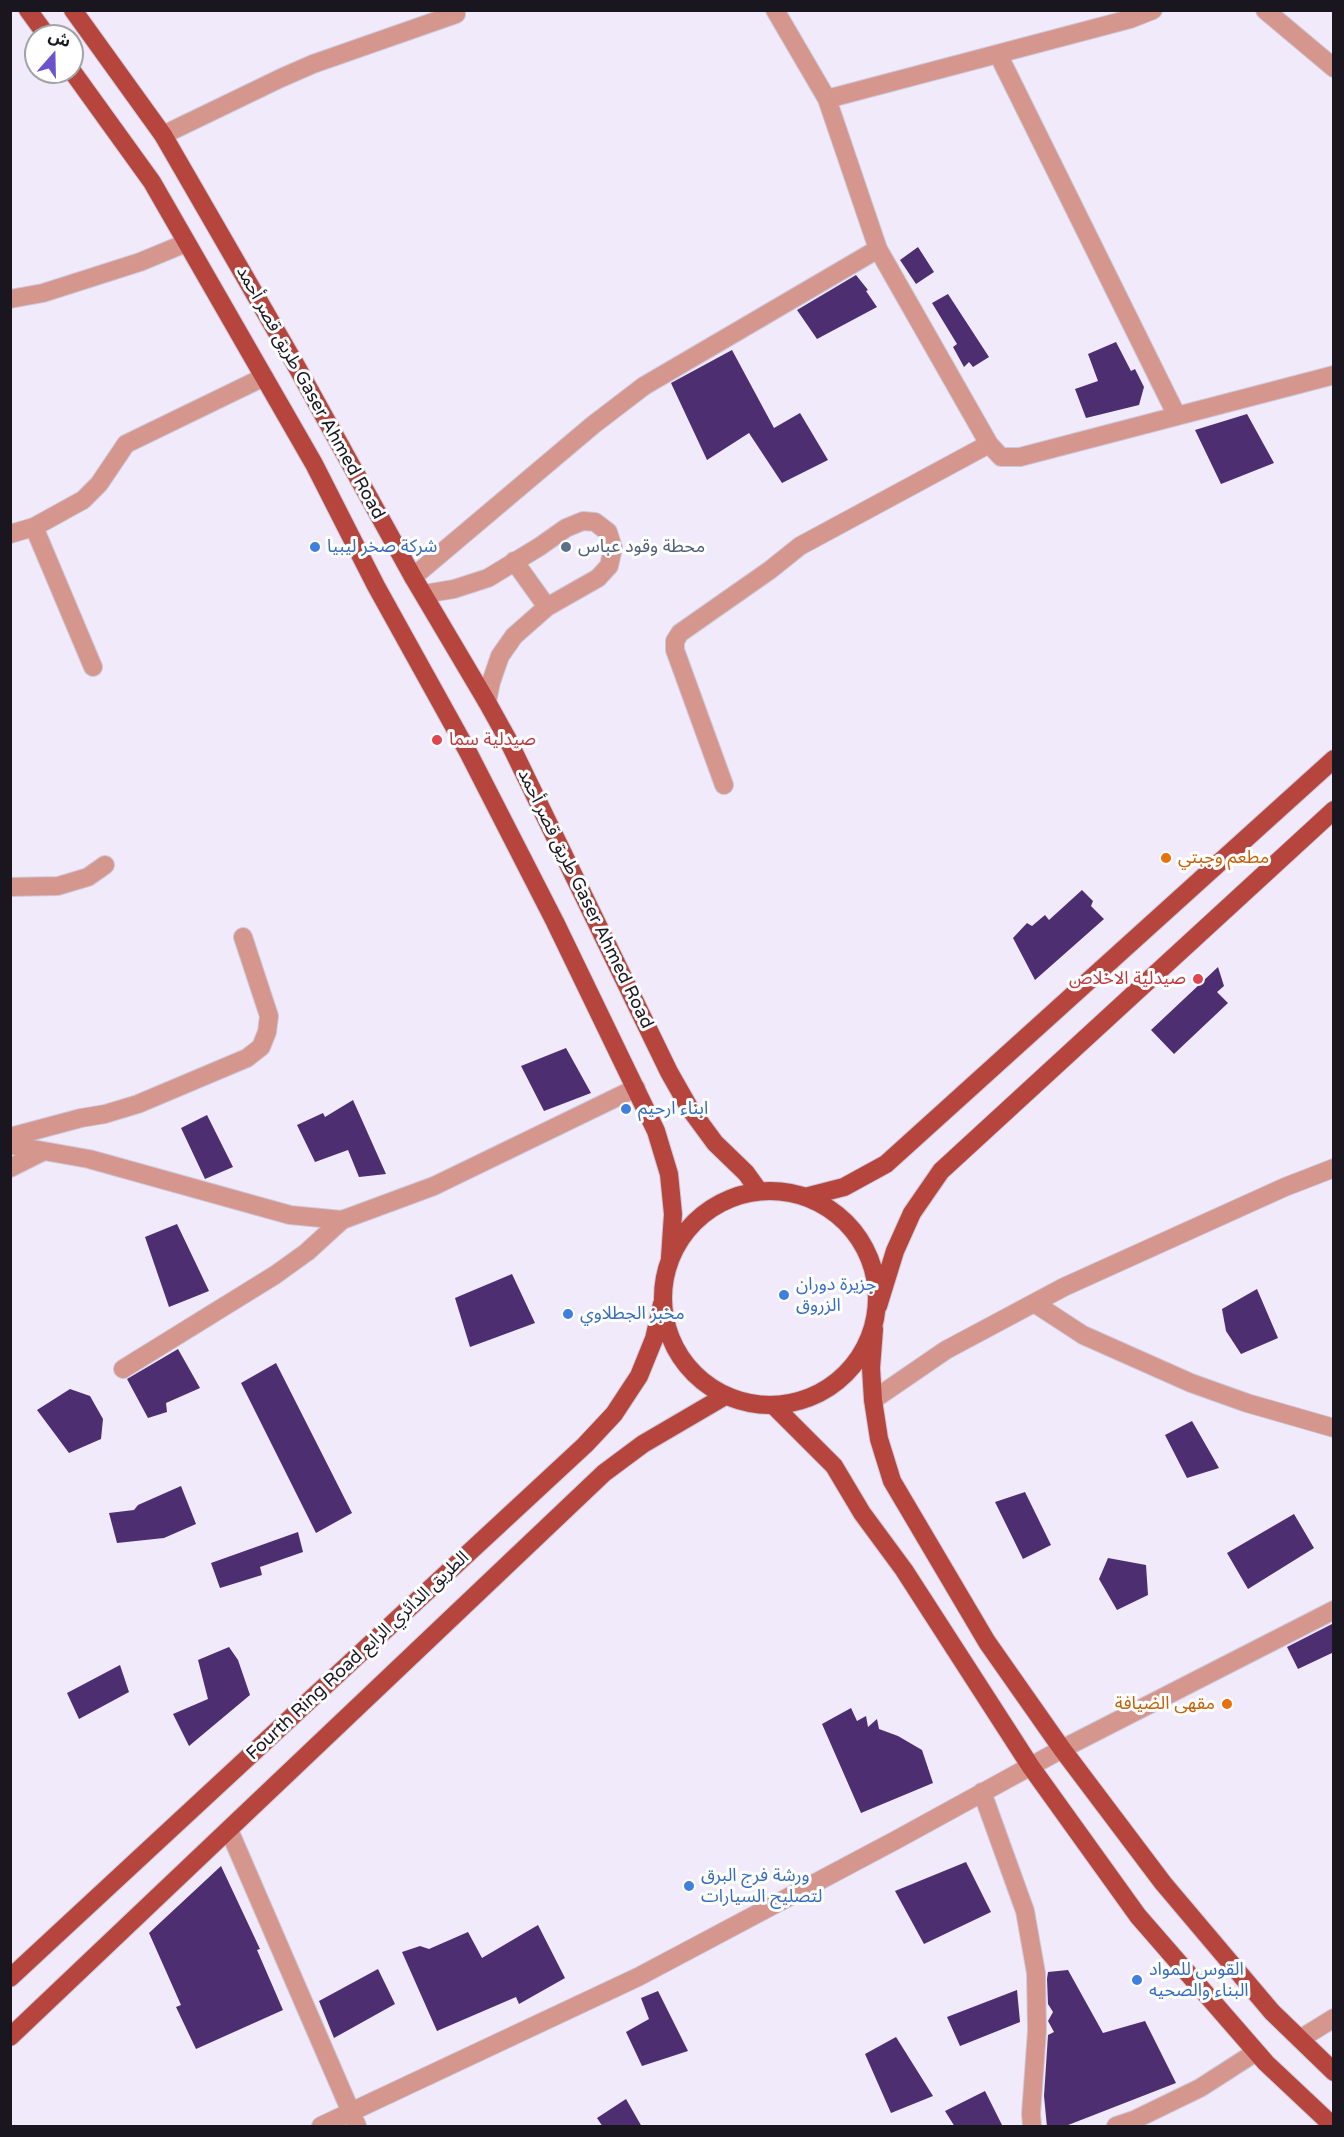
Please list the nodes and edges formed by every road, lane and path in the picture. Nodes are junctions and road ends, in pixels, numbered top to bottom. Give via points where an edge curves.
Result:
1 (28, 10) edge
2 (73, 10) edge
3 (775, 10) edge
4 (1153, 10) edge
5 (1265, 10) edge
6 (456, 14) dead end
7 (38, 24) edge
8 (998, 54) junction
9 (1334, 68) edge
10 (81, 84) edge
11 (827, 99) junction
12 (163, 135) junction
13 (186, 243) junction
14 (878, 249) junction
15 (10, 299) edge
16 (1334, 375) edge
17 (264, 377) junction
18 (1177, 416) junction
19 (989, 444) junction
20 (34, 527) junction
21 (10, 534) edge
22 (514, 561) junction
23 (413, 577) junction
24 (424, 594) junction
25 (547, 607) junction
26 (93, 667) dead end
27 (487, 702) junction
28 (1334, 759) edge
29 (724, 785) dead end
30 (1334, 810) edge
31 (105, 866) dead end
32 (10, 887) edge
33 (243, 937) dead end
34 (636, 1088) junction
35 (10, 1137) edge
36 (10, 1145) edge
37 (44, 1151) junction
38 (10, 1168) edge
39 (1334, 1168) edge
40 (759, 1191) junction
41 (805, 1197) junction
42 (342, 1220) junction
43 (670, 1258) junction
44 (1034, 1303) junction
45 (662, 1304) junction
46 (878, 1306) junction
47 (874, 1329) junction
48 (123, 1369) dead end
49 (725, 1396) junction
50 (873, 1400) junction
51 (774, 1406) junction
52 (1334, 1428) edge
53 (1334, 1610) edge
54 (1062, 1749) junction
55 (1031, 1767) junction
56 (982, 1792) junction
57 (229, 1830) junction
58 (10, 1978) edge
59 (1334, 2018) edge
60 (10, 2037) edge
61 (1300, 2039) junction
62 (1256, 2052) junction
63 (1334, 2072) edge
64 (354, 2120) edge
65 (321, 2127) edge
66 (1032, 2127) edge
67 (1116, 2127) edge
68 (1333, 2127) edge

1 - 7 main road
2 - 12 main road, طريق قصر أحمد Gaser Ahmed Road
3 - 11 street
4 - 8 street
5 - 9 street
6 - 12 street via 313,64
8 - 11 street
8 - 18 street
10 - 13 main road, طريق قصر أحمد Gaser Ahmed Road via 152,182
11 - 14 street
12 - 23 main road, طريق قصر أحمد Gaser Ahmed Road
13 - 15 street via 43,293
13 - 17 main road, طريق قصر أحمد Gaser Ahmed Road
14 - 19 street
14 - 23 street via 644,387 593,425
16 - 18 street
17 - 20 street via 126,444 83,500
17 - 34 main road, طريق قصر أحمد Gaser Ahmed Road via 468,752
18 - 19 street via 1020,457 1001,457
19 - 29 street via 800,546 680,633 675,650
20 - 21 street
20 - 26 street
22 - 24 street via 488,578
22 - 25 street
22 - 25 street via 583,521 595,522 608,532 613,548 609,566 598,578
23 - 24 main road, طريق قصر أحمد Gaser Ahmed Road
24 - 27 main road, طريق قصر أحمد Gaser Ahmed Road
25 - 27 street via 514,636 500,656
27 - 40 main road, طريق قصر أحمد Gaser Ahmed Road via 669,1072 715,1143
28 - 41 main road via 886,1164 844,1187
30 - 46 main road via 941,1171 912,1213
31 - 32 street via 88,877 58,886
33 - 35 street via 269,1016 261,1047 247,1058 138,1104
34 - 42 street via 434,1186
34 - 43 main road, طريق قصر أحمد Gaser Ahmed Road via 656,1131 669,1174 673,1214
36 - 37 street
37 - 38 street
37 - 42 street via 89,1159 290,1215
39 - 44 street
40 - 41 main road via 783,1191
40 - 43 main road via 715,1205 696,1219
41 - 46 main road via 827,1206 861,1239 877,1282
42 - 48 street via 274,1275
43 - 45 main road via 663,1280
44 - 50 street via 946,1350
44 - 52 street via 1083,1335 1191,1383
45 - 49 main road via 671,1341 681,1358 708,1386
45 - 58 main road, Fourth Ring Road الطريق الدائري الرابع via 654,1339 639,1376 614,1414 585,1446
46 - 47 main road
47 - 50 main road
47 - 51 main road via 859,1359 836,1383 807,1399
49 - 51 main road
49 - 57 main road via 643,1444 604,1473
50 - 54 main road via 879,1439 892,1481 987,1642
51 - 55 main road via 834,1467
53 - 54 street
54 - 55 street
54 - 61 main road via 1163,1883 1272,2012
55 - 56 street
55 - 62 main road via 1137,1916
56 - 64 street via 638,1977
56 - 66 street via 1025,1911 1036,1973
57 - 60 main road
57 - 64 street
59 - 61 street
61 - 63 main road
62 - 67 street via 1200,2088
62 - 68 main road
64 - 65 street

